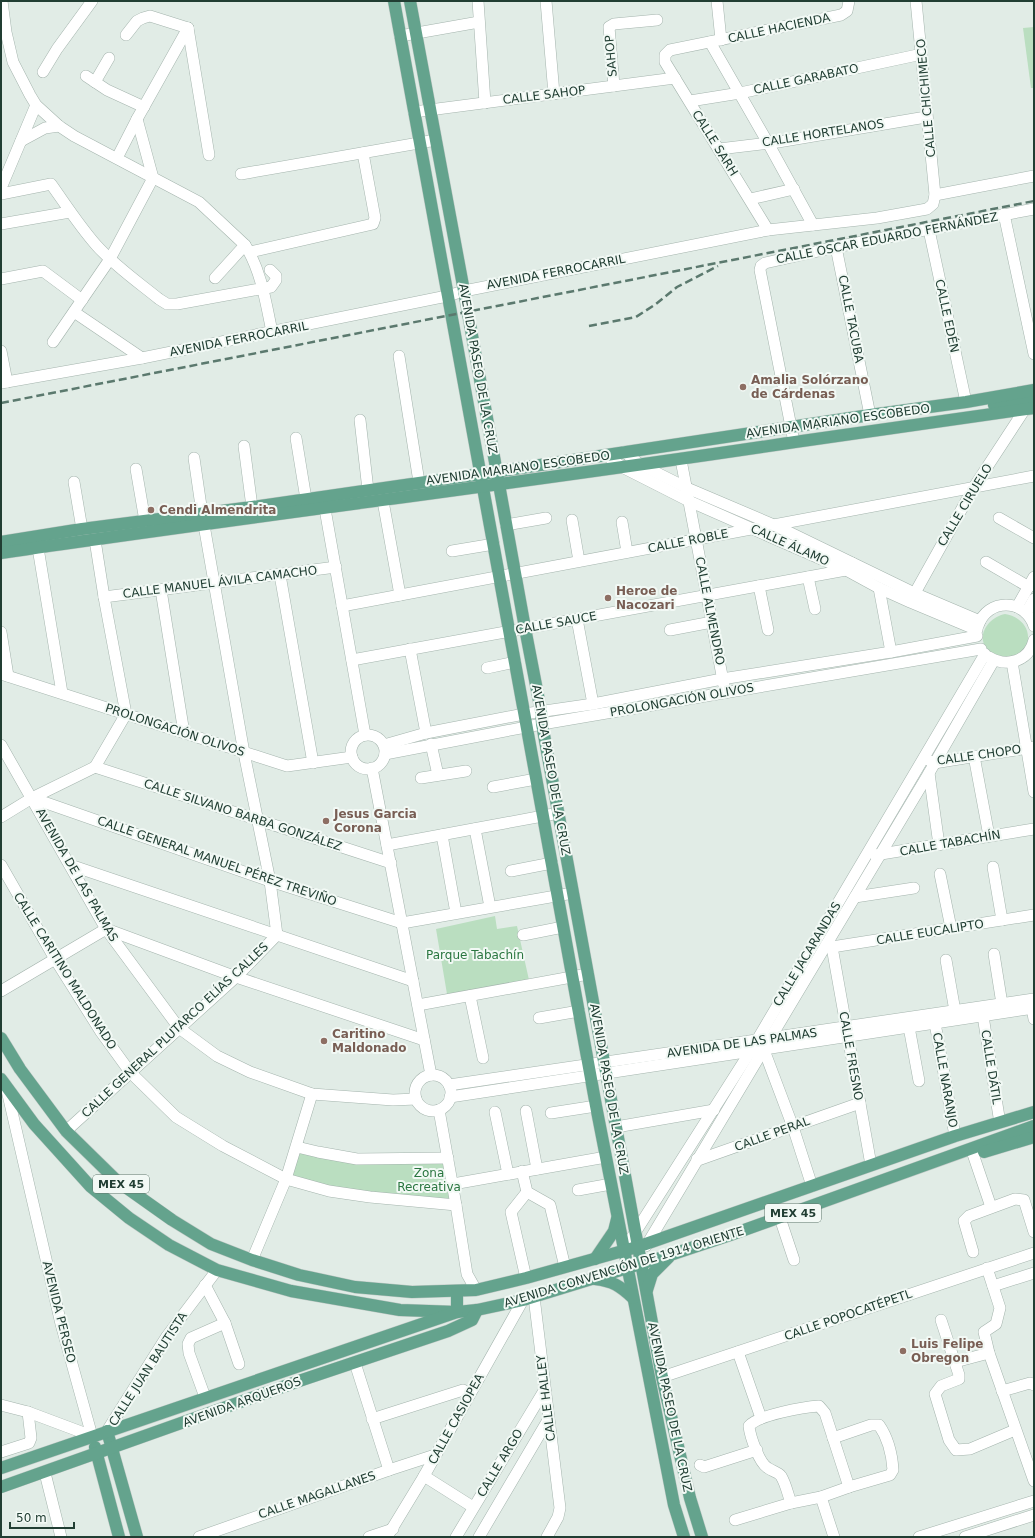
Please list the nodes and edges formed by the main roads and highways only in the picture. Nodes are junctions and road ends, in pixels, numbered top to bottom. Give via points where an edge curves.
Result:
1 (394, 1) edge
2 (410, 1) edge
3 (1034, 390) edge
4 (1034, 399) edge
5 (922, 408) junction
6 (1029, 408) edge
7 (497, 472) junction
8 (481, 474) junction
9 (499, 484) junction
10 (484, 486) junction
11 (203, 519) junction
12 (51, 540) junction
13 (1, 542) edge
14 (1, 553) edge
15 (1, 1038) edge
16 (3, 1082) edge
17 (1034, 1105) edge
18 (1034, 1112) edge
19 (1034, 1126) edge
20 (968, 1132) junction
21 (1034, 1137) edge
22 (955, 1154) junction
23 (617, 1218) junction
24 (624, 1250) junction
25 (642, 1253) junction
26 (673, 1254) junction
27 (595, 1259) junction
28 (627, 1268) junction
29 (592, 1279) junction
30 (476, 1290) junction
31 (457, 1291) junction
32 (646, 1293) junction
33 (633, 1298) junction
34 (477, 1310) junction
35 (457, 1312) junction
36 (108, 1431) junction
37 (92, 1436) junction
38 (112, 1448) junction
39 (97, 1453) junction
40 (1, 1468) edge
41 (1, 1487) edge
42 (119, 1537) edge
43 (137, 1537) edge
44 (684, 1537) edge
45 (702, 1537) edge

1 - 8 main road, AVENIDA PASEO DE LA CRUZ
2 - 7 main road, AVENIDA PASEO DE LA CRUZ
3 - 5 main road, AVENIDA MARIANO ESCOBEDO
4 - 5 main road via 945,412
5 - 7 main road, AVENIDA MARIANO ESCOBEDO
6 - 9 main road, AVENIDA MARIANO ESCOBEDO via 681,460
7 - 8 main road, AVENIDA MARIANO ESCOBEDO
7 - 9 main road, AVENIDA PASEO DE LA CRUZ
8 - 10 main road, AVENIDA PASEO DE LA CRUZ
8 - 11 main road, AVENIDA MARIANO ESCOBEDO via 252,507
9 - 10 main road, AVENIDA MARIANO ESCOBEDO
9 - 25 main road, AVENIDA PASEO DE LA CRUZ via 635,1233
10 - 11 main road, AVENIDA MARIANO ESCOBEDO via 325,509
10 - 23 main road, AVENIDA PASEO DE LA CRUZ
11 - 12 main road, AVENIDA MARIANO ESCOBEDO via 96,540
11 - 12 main road, AVENIDA MARIANO ESCOBEDO via 145,521 82,529
12 - 13 main road, AVENIDA MARIANO ESCOBEDO
12 - 14 main road, AVENIDA MARIANO ESCOBEDO via 38,548
15 - 31 main road, AVENIDA CONVENCIÓN DE 1914 ORIENTE / MEX 45 via 20,1069 66,1131 117,1181 211,1244 299,1275 355,1287 412,1292
16 - 35 main road, AVENIDA CONVENCIÓN DE 1914 ORIENTE / MEX 45 via 34,1124 90,1186 129,1218 169,1245 217,1270 291,1291 400,1310
17 - 20 main road, AVENIDA CONVENCIÓN DE 1914 ORIENTE via 999,1117
18 - 20 main road, AVENIDA CONVENCIÓN DE 1914 ORIENTE / MEX 45
19 - 22 main road, AVENIDA CONVENCIÓN DE 1914 ORIENTE / MEX 45
20 - 25 main road, AVENIDA CONVENCIÓN DE 1914 ORIENTE / MEX 45 via 812,1186
21 - 22 main road, AVENIDA CONVENCIÓN DE 1914 ORIENTE via 981,1153
22 - 26 main road, AVENIDA CONVENCIÓN DE 1914 ORIENTE / MEX 45
23 - 24 main road, AVENIDA PASEO DE LA CRUZ
23 - 27 main road via 614,1232
24 - 25 main road, AVENIDA CONVENCIÓN DE 1914 ORIENTE / MEX 45
24 - 27 main road, AVENIDA CONVENCIÓN DE 1914 ORIENTE / MEX 45
24 - 28 main road, AVENIDA PASEO DE LA CRUZ
25 - 26 main road, AVENIDA CONVENCIÓN DE 1914 ORIENTE / MEX 45
25 - 28 main road, AVENIDA CONVENCIÓN DE 1914 ORIENTE / MEX 45
25 - 32 main road, AVENIDA PASEO DE LA CRUZ
26 - 32 main road via 652,1274
27 - 30 main road, AVENIDA CONVENCIÓN DE 1914 ORIENTE / MEX 45
28 - 29 main road, AVENIDA CONVENCIÓN DE 1914 ORIENTE / MEX 45
28 - 33 main road, AVENIDA PASEO DE LA CRUZ
29 - 33 main road via 617,1284
29 - 34 main road, AVENIDA CONVENCIÓN DE 1914 ORIENTE / MEX 45
30 - 31 main road, AVENIDA CONVENCIÓN DE 1914 ORIENTE / MEX 45
30 - 34 main road
31 - 35 main road
32 - 45 main road, AVENIDA PASEO DE LA CRUZ via 662,1377 690,1498
33 - 44 main road, AVENIDA PASEO DE LA CRUZ via 674,1505
34 - 35 main road, AVENIDA CONVENCIÓN DE 1914 ORIENTE / MEX 45
34 - 38 main road, AVENIDA ARQUEROS via 472,1320 464,1324
35 - 36 main road, AVENIDA ARQUEROS
36 - 37 main road, AVENIDA ARQUEROS
36 - 38 main road
37 - 39 main road, AVENIDA PERSEO
37 - 40 main road, AVENIDA ARQUEROS
38 - 39 main road, AVENIDA ARQUEROS
38 - 43 main road
39 - 41 main road, AVENIDA ARQUEROS
39 - 42 main road, AVENIDA PERSEO

